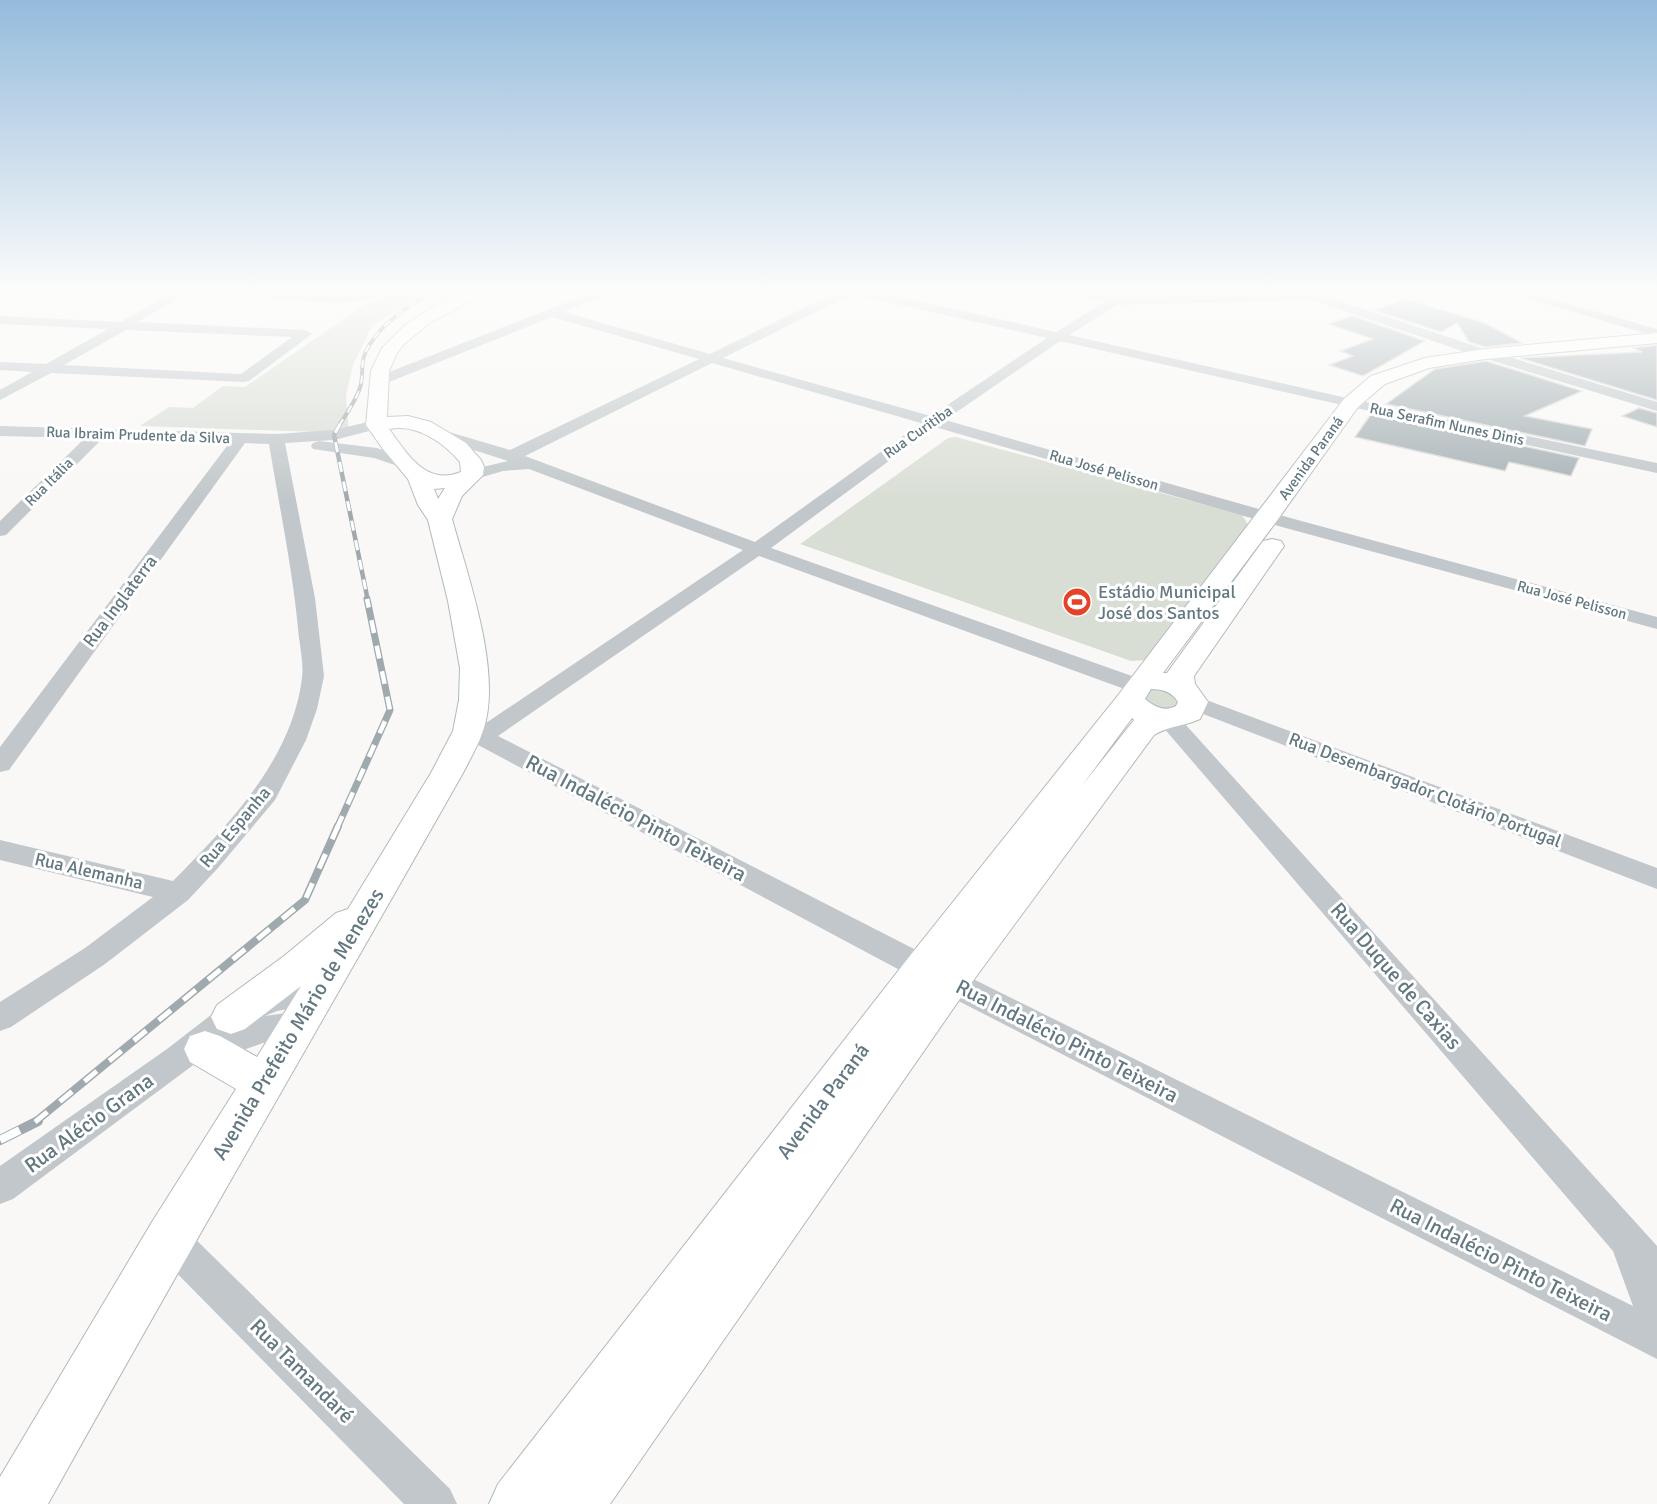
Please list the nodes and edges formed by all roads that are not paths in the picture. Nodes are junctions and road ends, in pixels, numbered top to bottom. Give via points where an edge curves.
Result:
1 (62, 360) edge
2 (269, 360) edge
3 (397, 360) edge
4 (431, 360) edge
5 (707, 360) edge
6 (719, 360) edge
7 (1022, 360) edge
8 (1156, 360) edge
9 (1480, 360) edge
10 (1504, 360) edge
11 (0, 366) edge
12 (48, 368) junction
13 (386, 378) junction
14 (0, 396) edge
15 (1360, 405) junction
16 (1657, 407) edge
17 (932, 421) junction
18 (418, 424) junction
19 (376, 425) junction
20 (0, 431) edge
21 (98, 434) junction
22 (439, 434) junction
23 (241, 438) junction
24 (276, 440) junction
25 (511, 456) junction
26 (530, 464) junction
27 (1657, 468) edge
28 (412, 471) junction
29 (467, 478) junction
30 (440, 519) junction
31 (1278, 520) junction
32 (0, 531) edge
33 (757, 549) junction
34 (1657, 623) edge
35 (1159, 699) junction
36 (475, 734) junction
37 (0, 764) edge
38 (0, 850) edge
39 (1657, 879) edge
40 (178, 892) junction
41 (370, 904) junction
42 (937, 975) junction
43 (309, 1008) junction
44 (231, 1017) junction
45 (0, 1018) edge
46 (192, 1054) junction
47 (263, 1083) junction
48 (829, 1121) junction
49 (0, 1187) edge
50 (169, 1239) junction
51 (1656, 1313) edge
52 (16, 1504) edge
53 (435, 1504) edge
54 (518, 1504) edge
55 (576, 1504) edge

1 - 12 street
2 - 12 street via 244,378
3 - 13 main road
4 - 13 street
5 - 25 street
6 - 17 street, Rua José Pelisson
7 - 17 street, Rua Curitiba
8 - 15 street, Rua Serafim Nunes Dinis
9 - 15 main road, Avenida Paraná via 1394,386
10 - 16 street
11 - 12 street
12 - 14 street
13 - 18 main road via 408,417
13 - 19 main road
15 - 27 street, Rua Serafim Nunes Dinis
15 - 31 main road, Avenida Paraná
17 - 31 street, Rua José Pelisson
17 - 33 street, Rua Curitiba
18 - 19 main road
18 - 22 main road
19 - 24 street, Rua Ibraim Prudente da Silva via 311,439
19 - 28 main road, Avenida Prefeito Mário de Menezes
20 - 21 street, Rua Ibraim Prudente da Silva
21 - 23 street, Rua Ibraim Prudente da Silva
21 - 32 street, Rua Itália
22 - 25 street
22 - 29 main road via 467,454 473,465
23 - 24 street, Rua Ibraim Prudente da Silva
23 - 37 street, Rua Inglaterra
24 - 28 street, Rua Ibraim Prudente da Silva via 377,453
24 - 40 street, Rua Espanha via 305,598 313,681 294,740 266,794
25 - 26 street
26 - 29 street via 502,466
26 - 33 street
28 - 29 main road via 432,483
28 - 30 main road, Avenida Prefeito Mário de Menezes
29 - 30 main road via 446,502
30 - 36 main road, Avenida Prefeito Mário de Menezes via 474,668
31 - 34 street, Rua José Pelisson
31 - 35 main road, Avenida Paraná
31 - 35 main road, Avenida Paraná via 1180,676
33 - 35 street
33 - 36 street, Rua Curitiba
35 - 39 street, Rua Desembargador Clotário Portugal
35 - 42 main road, Avenida Paraná via 1143,728
35 - 51 street, Rua Duque de Caxias via 1623,1233
36 - 41 main road, Avenida Prefeito Mário de Menezes via 447,773
36 - 42 street, Rua Indalécio Pinto Teixeira
38 - 40 street, Rua Alemanha
40 - 45 street, Rua Espanha via 95,957
41 - 43 main road, Avenida Prefeito Mário de Menezes
41 - 44 main road via 298,967
42 - 48 main road, Avenida Paraná
42 - 51 street, Rua Indalécio Pinto Teixeira
43 - 44 street, Rua Alécio Grana via 273,999
43 - 46 street, Rua Alécio Grana via 263,1030
43 - 47 main road, Avenida Prefeito Mário de Menezes
44 - 46 street, Rua Alécio Grana
46 - 47 main road
46 - 49 street, Rua Alécio Grana
47 - 50 main road, Avenida Prefeito Mário de Menezes
48 - 54 main road, Avenida Paraná
48 - 55 main road, Avenida Paraná
50 - 52 main road, Avenida Prefeito Mário de Menezes
50 - 53 street, Rua Tamandaré

